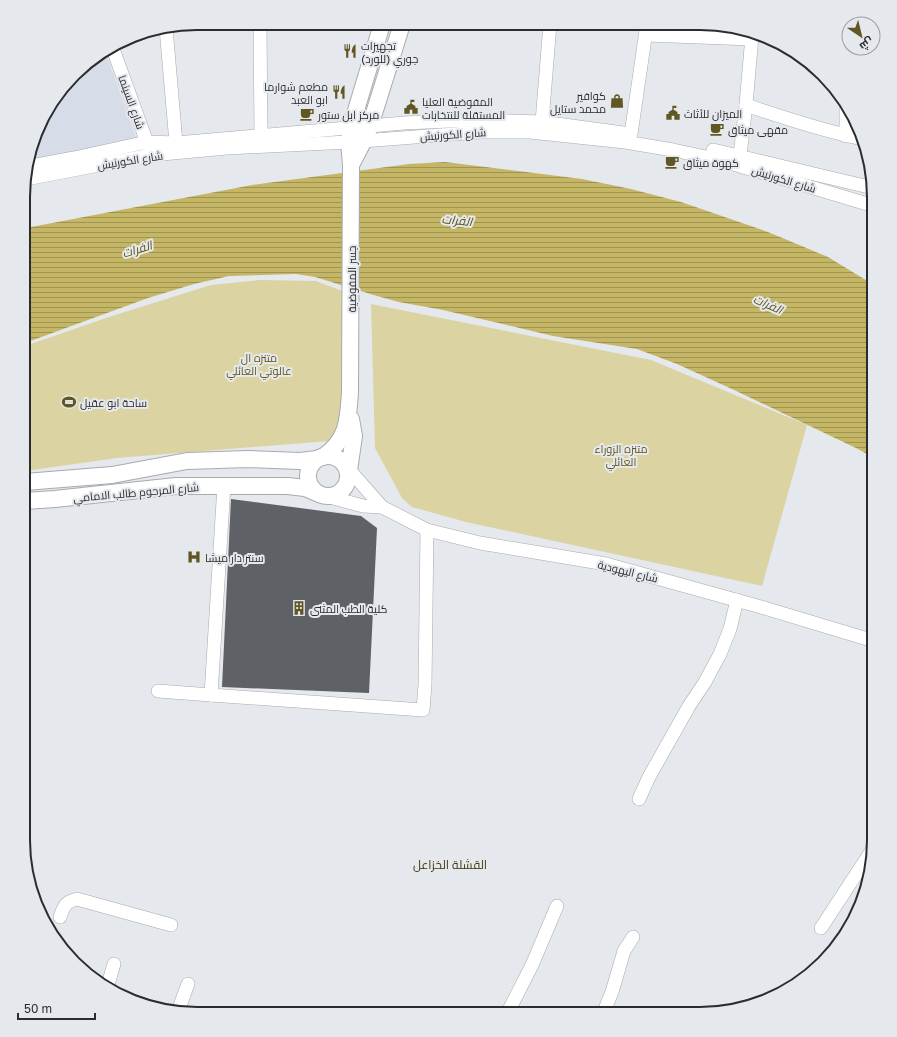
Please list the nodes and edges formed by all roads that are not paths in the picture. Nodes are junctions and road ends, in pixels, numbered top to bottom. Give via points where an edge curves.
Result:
1 (260, 30) edge
2 (381, 30) edge
3 (400, 30) edge
4 (550, 30) edge
5 (646, 30) edge
6 (659, 30) edge
7 (166, 33) edge
8 (744, 36) edge
9 (752, 39) edge
10 (114, 52) edge
11 (746, 105) junction
12 (846, 116) edge
13 (542, 122) junction
14 (358, 134) junction
15 (631, 134) junction
16 (261, 135) junction
17 (846, 136) junction
18 (856, 138) edge
19 (147, 142) junction
20 (176, 143) junction
21 (151, 155) junction
22 (740, 155) junction
23 (33, 166) edge
24 (829, 177) junction
25 (31, 178) edge
26 (867, 186) edge
27 (826, 192) junction
28 (867, 204) edge
29 (350, 400) junction
30 (320, 458) junction
31 (348, 471) junction
32 (30, 482) edge
33 (224, 485) junction
34 (322, 495) junction
35 (30, 501) edge
36 (382, 508) junction
37 (427, 530) junction
38 (737, 600) junction
39 (867, 639) edge
40 (158, 691) dead end
41 (211, 695) junction
42 (639, 799) dead end
43 (866, 859) edge
44 (557, 906) dead end
45 (60, 917) dead end
46 (171, 925) dead end
47 (821, 928) dead end
48 (633, 937) dead end
49 (114, 964) dead end
50 (109, 982) edge
51 (188, 984) dead end
52 (180, 1006) edge
53 (511, 1007) edge
54 (606, 1007) edge

1 - 16 street
2 - 14 main road
3 - 14 main road
4 - 13 street
5 - 15 street
6 - 8 street
7 - 20 street
9 - 11 street
10 - 19 street, شارع السينما
11 - 17 street
11 - 22 street
12 - 17 street
13 - 14 street, شارع الكورنيش via 466,121
13 - 15 street, شارع الكورنيش
14 - 16 street, شارع الكورنيش
14 - 21 street, شارع الكورنيش
14 - 27 street, شارع الكورنيش via 491,131 576,136 632,143 720,160
14 - 29 main road, جسر المفوضية via 351,165
15 - 22 street, شارع الكورنيش
16 - 20 street, شارع الكورنيش
17 - 18 street
19 - 20 street, شارع الكورنيش
19 - 21 street, شارع السينما
19 - 23 street, شارع الكورنيش
21 - 25 street, شارع الكورنيش
22 - 24 street, شارع الكورنيش
24 - 26 street, شارع الكورنيش
24 - 27 street
27 - 28 street, شارع الكورنيش
29 - 30 main road via 347,426 343,435 331,451
29 - 31 main road via 354,436
30 - 31 main road via 335,457
30 - 32 main road, شارع المرحوم طالب الامامي via 300,461 187,461 112,475
30 - 34 main road via 312,464 308,477 313,490
31 - 34 main road via 347,484 343,490 332,496
31 - 36 street
33 - 34 main road, شارع المرحوم طالب الامامي via 296,487
33 - 35 main road, شارع المرحوم طالب الامامي via 176,486
33 - 41 street
34 - 36 street via 363,506
36 - 37 street, شارع اليهودية
37 - 38 street, شارع اليهودية via 480,543 606,564
37 - 41 street via 423,710
38 - 39 street, شارع اليهودية
38 - 42 street via 730,629 720,654 688,706
40 - 41 street
43 - 47 street
44 - 53 street
45 - 46 street via 68,901 77,899
48 - 54 street via 624,951
49 - 50 street
51 - 52 street

